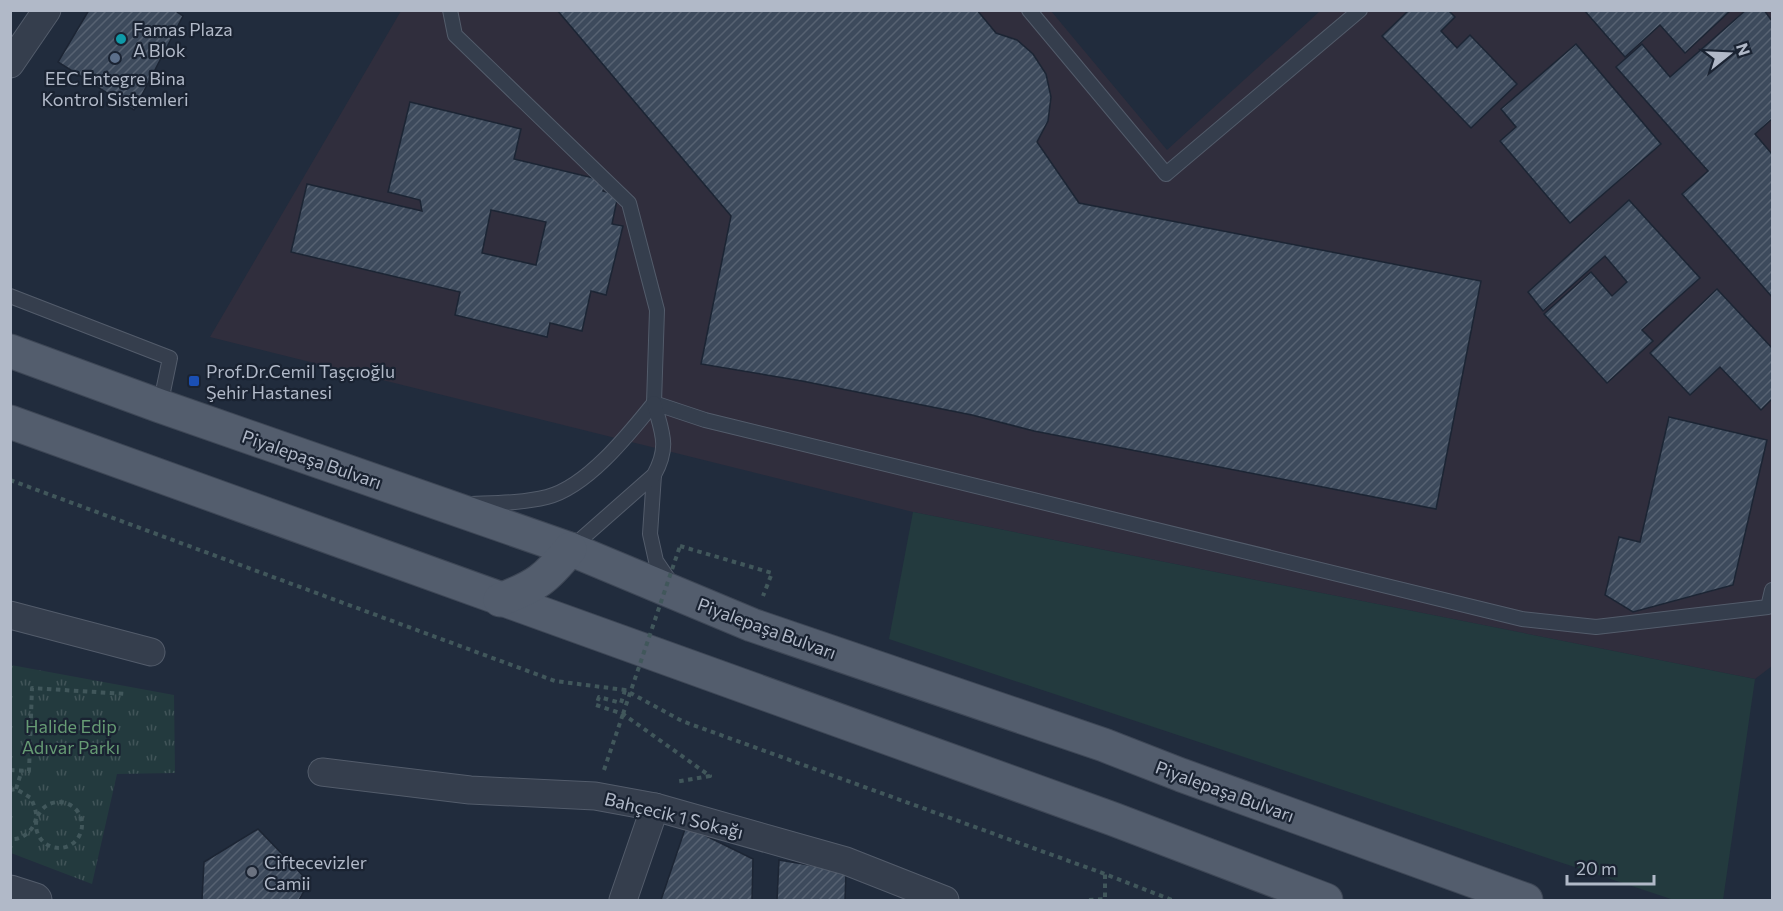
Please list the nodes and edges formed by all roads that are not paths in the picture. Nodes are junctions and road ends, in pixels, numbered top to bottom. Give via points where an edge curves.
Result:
1 (46, 10) edge
2 (450, 10) edge
3 (1029, 10) edge
4 (1360, 10) edge
5 (10, 64) edge
6 (10, 296) edge
7 (10, 351) edge
8 (654, 403) junction
9 (160, 406) junction
10 (10, 422) edge
11 (654, 475) junction
12 (447, 506) junction
13 (570, 549) junction
14 (1773, 590) edge
15 (680, 595) junction
16 (500, 600) junction
17 (10, 615) edge
18 (151, 652) dead end
19 (322, 772) dead end
20 (660, 795) junction
21 (10, 892) edge
22 (35, 900) edge
23 (623, 900) edge
24 (945, 900) edge
25 (1326, 900) edge
26 (1526, 900) edge

1 - 5 street
2 - 8 lane via 455,35 629,203 657,310
3 - 4 lane via 1166,174
6 - 9 lane via 170,358
7 - 9 main road, Piyalepaşa Bulvarı
8 - 11 lane via 664,442 662,460
8 - 12 lane via 603,462 549,497
8 - 14 lane via 728,426 1522,619 1596,627 1768,607
9 - 12 main road, Piyalepaşa Bulvarı
10 - 16 main road
11 - 13 lane
11 - 15 lane via 650,534 656,561
12 - 13 main road, Piyalepaşa Bulvarı
13 - 15 main road, Piyalepaşa Bulvarı
13 - 16 main road via 550,574
15 - 26 main road, Piyalepaşa Bulvarı via 752,625 1104,745
16 - 25 main road via 1101,815
17 - 18 street
19 - 20 street, Bahçecik 1 Sokağı via 470,790
20 - 23 street
20 - 24 street, Bahçecik 1 Sokağı
21 - 22 street

